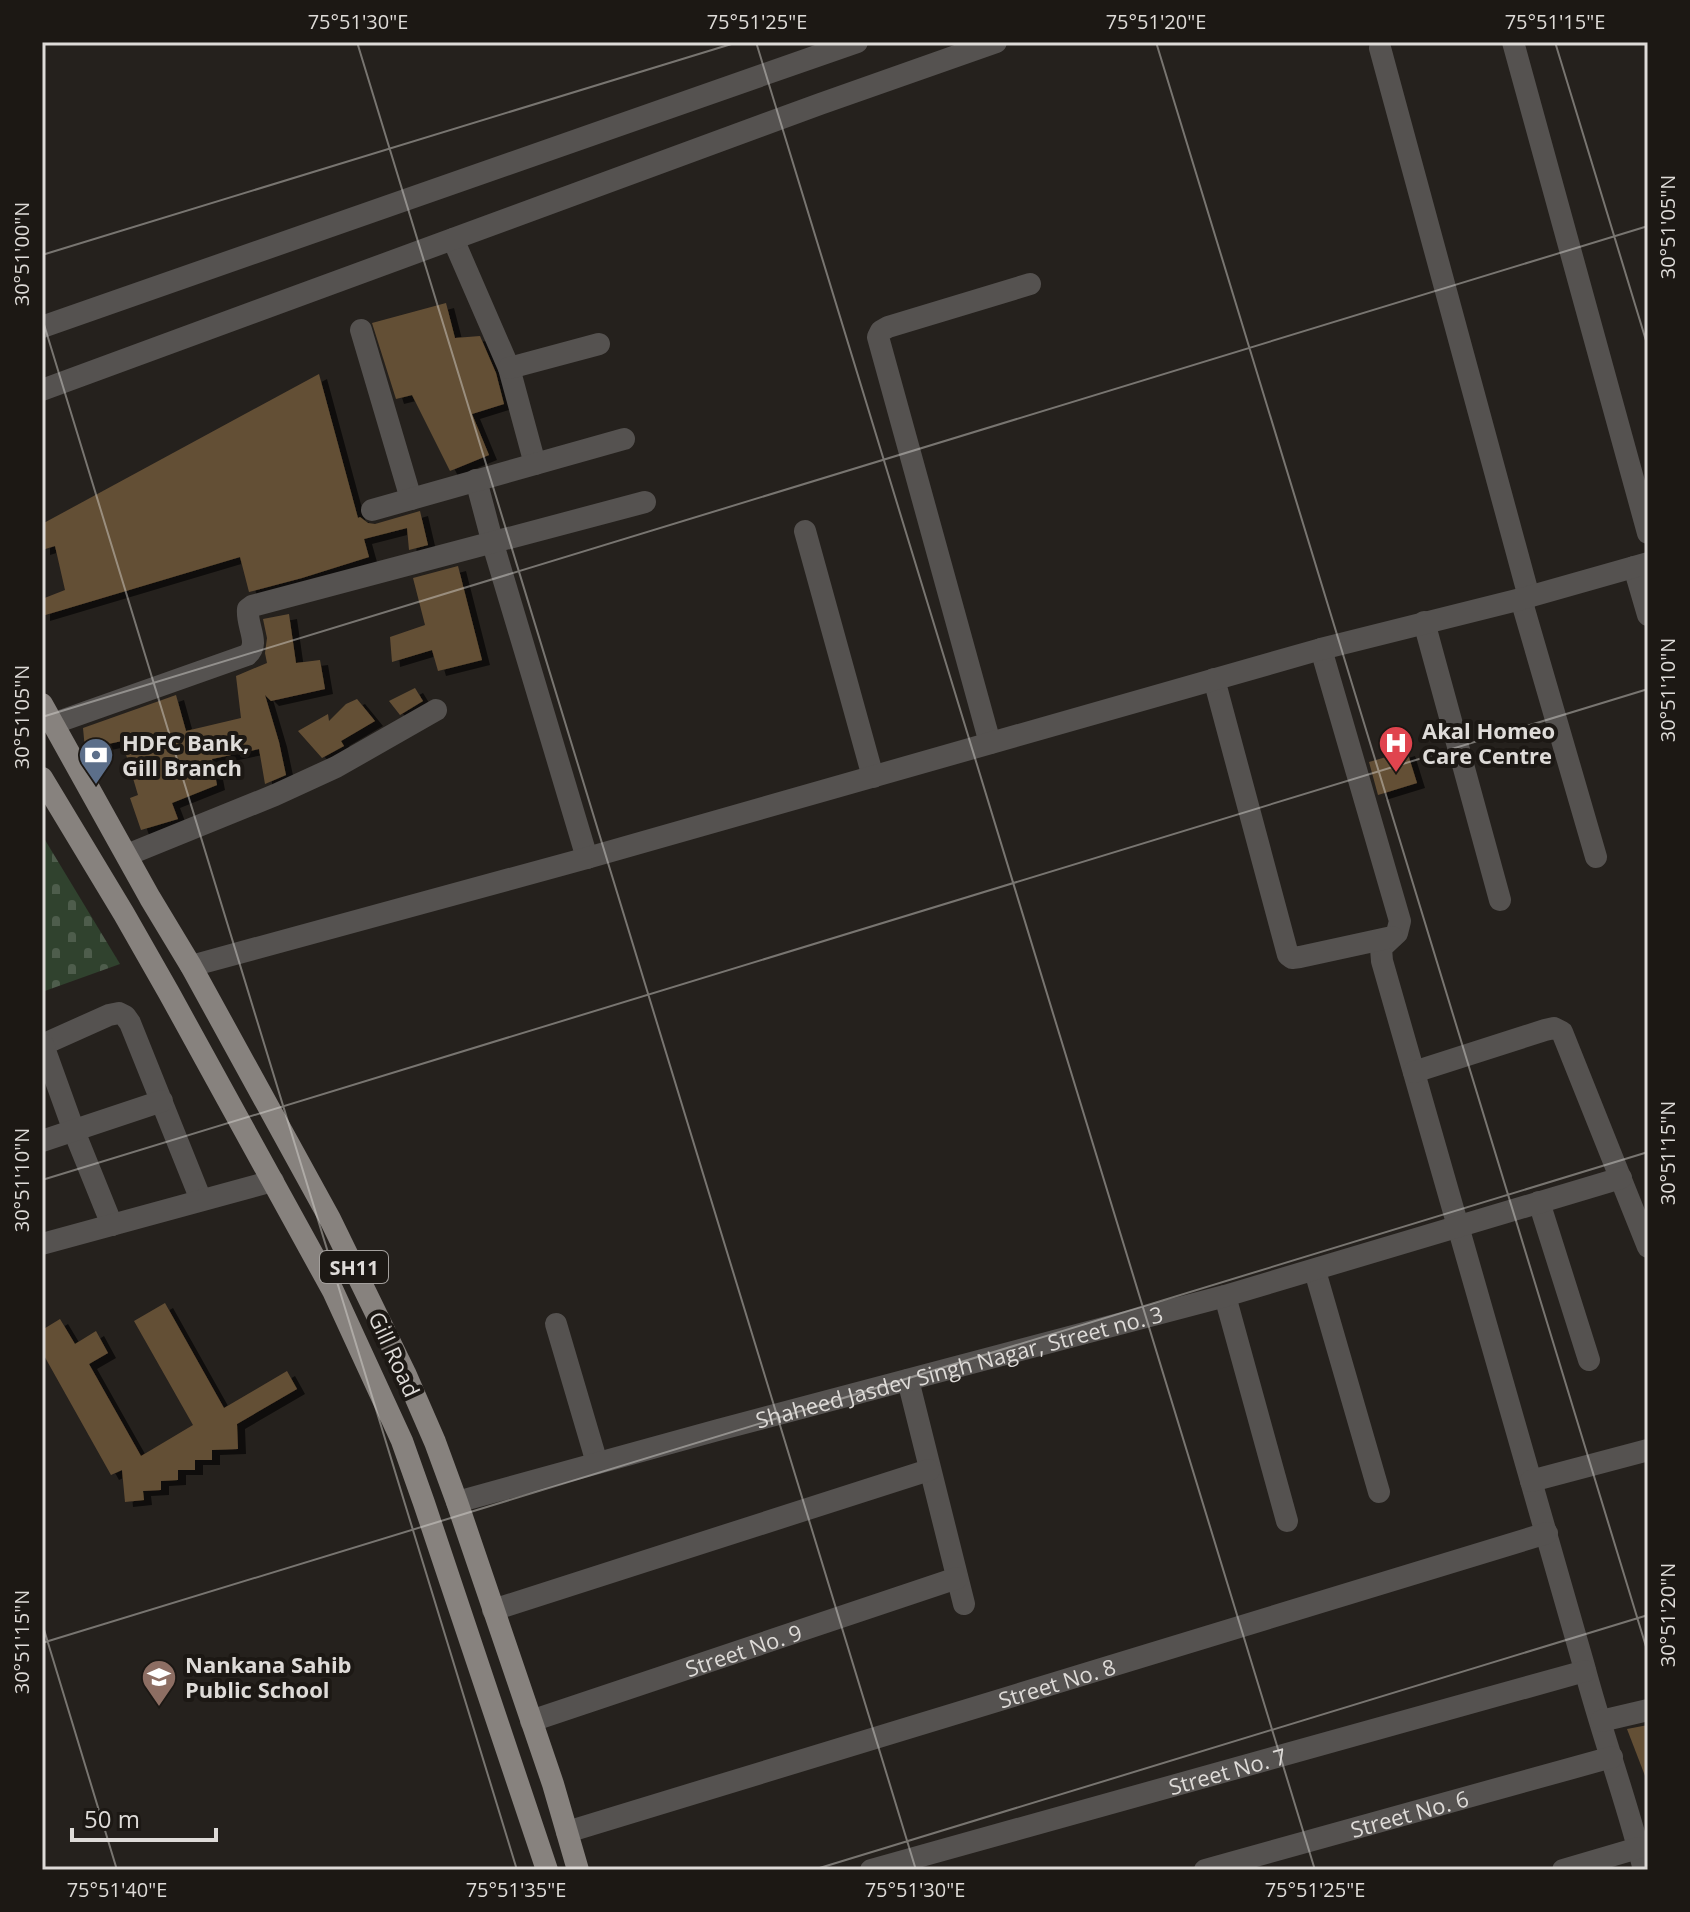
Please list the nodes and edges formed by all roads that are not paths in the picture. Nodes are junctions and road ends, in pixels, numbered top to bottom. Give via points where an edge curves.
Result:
1 (857, 42) edge
2 (996, 42) edge
3 (1513, 42) edge
4 (1380, 48) dead end
5 (453, 239) junction
6 (1030, 284) dead end
7 (42, 327) edge
8 (361, 330) dead end
9 (599, 344) dead end
10 (509, 368) junction
11 (42, 390) edge
12 (624, 439) dead end
13 (535, 464) junction
14 (476, 480) junction
15 (411, 499) junction
16 (645, 502) dead end
17 (372, 510) dead end
18 (805, 531) dead end
19 (1648, 533) edge
20 (493, 544) junction
21 (1641, 565) edge
22 (1525, 598) junction
23 (1648, 615) edge
24 (1424, 622) junction
25 (1321, 649) junction
26 (1214, 679) junction
27 (42, 704) edge
28 (436, 710) dead end
29 (52, 724) junction
30 (990, 743) junction
31 (873, 777) junction
32 (42, 778) edge
33 (127, 855) junction
34 (1596, 857) dead end
35 (587, 858) junction
36 (1500, 900) dead end
37 (1392, 937) junction
38 (191, 966) junction
39 (43, 1045) edge
40 (1414, 1072) junction
41 (162, 1101) junction
42 (74, 1131) junction
43 (42, 1141) edge
44 (1621, 1178) junction
45 (273, 1181) junction
46 (201, 1200) junction
47 (1539, 1202) junction
48 (112, 1225) junction
49 (1458, 1226) junction
50 (42, 1244) edge
51 (1648, 1247) edge
52 (1315, 1271) junction
53 (1225, 1296) junction
54 (556, 1324) dead end
55 (1589, 1360) dead end
56 (908, 1380) junction
57 (1648, 1450) edge
58 (597, 1463) junction
59 (929, 1470) junction
60 (1531, 1481) junction
61 (1379, 1492) dead end
62 (457, 1502) junction
63 (1287, 1521) dead end
64 (1547, 1533) junction
65 (957, 1578) junction
66 (964, 1604) dead end
67 (493, 1610) junction
68 (1585, 1671) junction
69 (1648, 1710) edge
70 (531, 1721) junction
71 (1601, 1721) junction
72 (1612, 1757) junction
73 (567, 1832) junction
74 (1641, 1859) edge
75 (547, 1870) edge
76 (578, 1870) edge
77 (871, 1870) edge
78 (1205, 1870) edge
79 (1563, 1870) edge

1 - 7 street
2 - 5 street
3 - 19 street
4 - 22 street
5 - 10 street
5 - 11 street
6 - 30 street via 888,327 878,337
8 - 15 street
9 - 10 street
10 - 13 street
12 - 13 street
13 - 14 street
14 - 15 street
14 - 20 street
15 - 17 street
16 - 20 street
18 - 31 street
20 - 29 street via 252,606 247,615 254,647 247,655
20 - 35 street
21 - 22 street
21 - 23 street
22 - 24 street
22 - 34 street
24 - 25 street
24 - 36 street
25 - 26 street
25 - 37 street via 1400,921
26 - 30 street
26 - 37 street via 1288,955 1300,957
27 - 29 main road, Gill Road / SH11
28 - 33 street via 336,767
29 - 33 main road, Gill Road / SH11
30 - 31 street
31 - 35 street
32 - 45 main road, Gill Road / SH11
33 - 38 main road, Gill Road / SH11
35 - 38 street
37 - 40 street via 1380,955
38 - 62 main road, Gill Road / SH11 via 330,1219 405,1373
39 - 41 street via 119,1013 130,1023
39 - 42 street
40 - 44 street via 1545,1030 1562,1032
40 - 49 street
41 - 42 street
41 - 46 street
42 - 43 street
42 - 48 street
44 - 47 street, Shaheed Jasdev Singh Nagar, Street no. 3
44 - 51 street
45 - 46 street
45 - 75 main road, Gill Road / SH11 via 333,1291 402,1441
46 - 48 street
47 - 49 street, Shaheed Jasdev Singh Nagar, Street no. 3
47 - 55 street
48 - 50 street
49 - 52 street, Shaheed Jasdev Singh Nagar, Street no. 3
49 - 60 street
52 - 53 street, Shaheed Jasdev Singh Nagar, Street no. 3
52 - 61 street
53 - 56 street, Shaheed Jasdev Singh Nagar, Street no. 3
53 - 63 street
54 - 58 street
56 - 58 street, Shaheed Jasdev Singh Nagar, Street no. 3
56 - 59 street
57 - 60 street
58 - 62 street, Shaheed Jasdev Singh Nagar, Street no. 3
59 - 65 street
59 - 67 street
60 - 64 street
62 - 67 main road, Gill Road / SH11
64 - 68 street
64 - 73 street, Street No. 8
65 - 66 street
65 - 70 street, Street No. 9
67 - 70 main road, Gill Road / SH11
68 - 71 street
68 - 77 street, Street No. 7
69 - 71 street
70 - 73 main road, Gill Road / SH11
71 - 72 street
72 - 74 street
72 - 78 street, Street No. 6
73 - 76 main road, Gill Road / SH11
74 - 79 street

